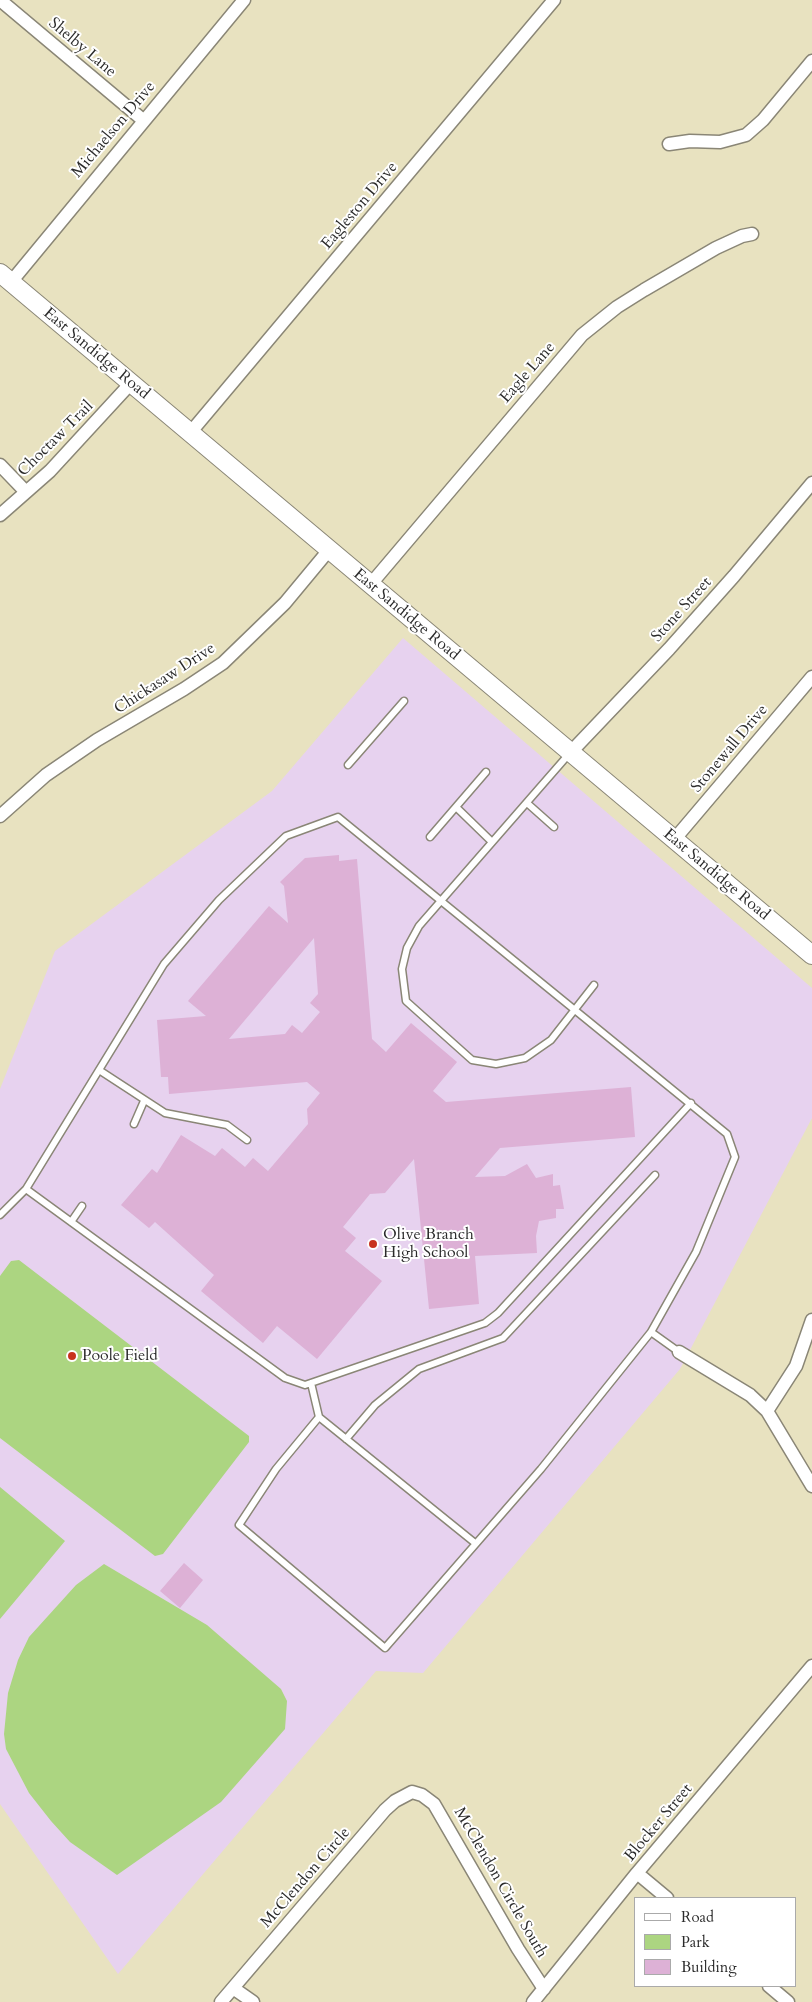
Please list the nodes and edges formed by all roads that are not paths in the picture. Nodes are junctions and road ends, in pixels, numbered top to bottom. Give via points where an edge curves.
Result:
1 (0, 0) edge
2 (244, 0) edge
3 (554, 0) edge
4 (812, 61) edge
5 (143, 120) junction
6 (669, 144) dead end
7 (752, 234) dead end
8 (6, 278) edge
9 (131, 383) junction
10 (190, 433) junction
11 (0, 465) edge
12 (812, 483) edge
13 (26, 492) junction
14 (0, 515) edge
15 (329, 550) junction
16 (370, 584) junction
17 (812, 678) edge
18 (404, 701) dead end
19 (570, 753) junction
20 (348, 765) dead end
21 (486, 772) dead end
22 (527, 803) junction
23 (456, 807) junction
24 (0, 816) edge
25 (554, 826) dead end
26 (430, 837) dead end
27 (673, 841) junction
28 (492, 842) junction
29 (441, 901) junction
30 (812, 955) edge
31 (594, 985) dead end
32 (575, 1009) junction
33 (99, 1070) junction
34 (144, 1101) junction
35 (691, 1104) junction
36 (134, 1124) dead end
37 (246, 1140) dead end
38 (655, 1175) dead end
39 (26, 1189) junction
40 (82, 1206) dead end
41 (0, 1215) edge
42 (71, 1222) junction
43 (812, 1320) edge
44 (651, 1332) junction
45 (679, 1352) joint
46 (311, 1383) junction
47 (767, 1411) junction
48 (319, 1417) junction
49 (346, 1439) junction
50 (812, 1486) edge
51 (475, 1543) junction
52 (812, 1666) edge
53 (424, 1796) joint
54 (637, 1873) junction
55 (666, 1897) edge
56 (770, 1987) edge
57 (233, 1988) junction
58 (544, 1989) junction
59 (221, 2002) edge
60 (253, 2002) edge
61 (533, 2002) edge
62 (788, 2002) edge

1 - 5 street, Shelby Lane
2 - 5 street, Michaelson Drive
3 - 10 street, Eagleston Drive
4 - 6 street via 763,120 746,135 720,142
5 - 8 street, Michaelson Drive
7 - 16 street, Eagle Lane via 716,248 644,290 582,336
8 - 9 street, East Sandidge Road
9 - 10 street, East Sandidge Road
9 - 13 street, Choctaw Trail via 75,446
10 - 15 street, East Sandidge Road
11 - 13 street
12 - 19 street, Stone Street via 669,649
13 - 14 street, Choctaw Trail
15 - 16 street, East Sandidge Road
15 - 24 street, Chickasaw Drive via 286,603 223,663 46,775
16 - 19 street, East Sandidge Road
17 - 27 street, Stonewall Drive
18 - 20 lane
19 - 22 lane
19 - 27 street, East Sandidge Road
21 - 23 lane
22 - 25 lane
22 - 28 lane
23 - 26 lane
23 - 28 lane
27 - 30 street, East Sandidge Road
28 - 29 lane
29 - 32 lane
29 - 32 lane via 419,926 407,948 402,969 406,1001 472,1060 496,1064 525,1058 552,1040
29 - 33 lane via 338,817 286,836 219,900 164,964
31 - 32 lane
32 - 35 lane
33 - 34 lane
33 - 39 lane
34 - 36 lane
34 - 37 lane via 165,1113 227,1124
35 - 44 lane via 727,1134 735,1157 696,1252
35 - 46 lane via 498,1313 485,1323
38 - 49 lane via 503,1338 418,1369 375,1405
39 - 41 lane
39 - 42 lane
40 - 42 lane
42 - 46 lane via 285,1378 305,1385
43 - 47 street via 796,1366
44 - 45 lane
44 - 51 lane via 541,1469
45 - 47 street via 750,1394
46 - 48 lane
47 - 50 street
48 - 49 lane
48 - 51 lane via 276,1469 239,1525 385,1648
49 - 51 lane
52 - 54 street, Blocker Street
53 - 57 street, McClendon Circle via 412,1792 405,1794 385,1810
53 - 58 street, McClendon Circle South via 434,1804 455,1836
54 - 55 street
54 - 58 street, Blocker Street
56 - 62 street
57 - 59 street, McClendon Circle
57 - 60 street
58 - 61 street, Blocker Street

